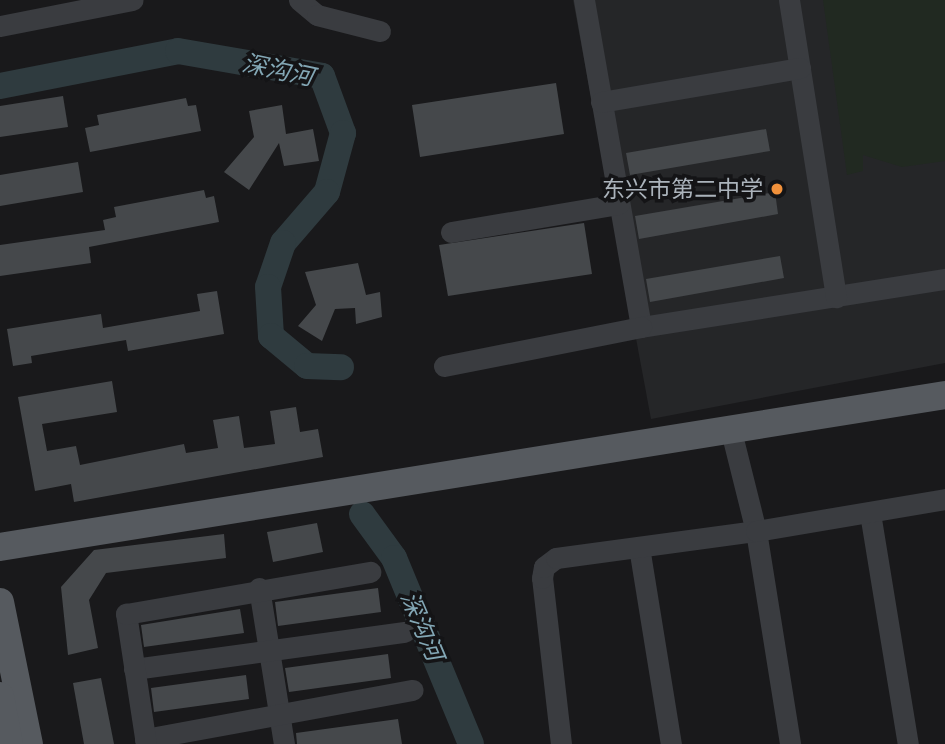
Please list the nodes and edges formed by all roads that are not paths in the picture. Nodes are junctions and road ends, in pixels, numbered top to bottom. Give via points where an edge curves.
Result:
1 (132, 0) edge
2 (299, 0) edge
3 (584, 0) edge
4 (789, 0) edge
5 (0, 26) edge
6 (380, 31) dead end
7 (800, 68) junction
8 (601, 102) junction
9 (619, 204) junction
10 (451, 232) dead end
11 (945, 279) edge
12 (835, 296) junction
13 (641, 327) junction
14 (444, 366) dead end
15 (945, 395) edge
16 (731, 431) junction
17 (945, 499) edge
18 (870, 513) junction
19 (756, 531) junction
20 (0, 547) edge
21 (639, 547) junction
22 (370, 572) dead end
23 (259, 589) junction
24 (0, 603) edge
25 (404, 632) dead end
26 (269, 650) junction
27 (134, 669) junction
28 (413, 690) dead end
29 (0, 696) edge
30 (279, 716) junction
31 (146, 741) edge
32 (9, 744) edge
33 (29, 744) edge
34 (284, 744) edge
35 (561, 744) edge
36 (671, 744) edge
37 (790, 744) edge
38 (908, 744) edge

1 - 5 street
2 - 6 street via 317,15
3 - 8 street
4 - 7 street
7 - 8 street
7 - 12 street
8 - 9 street
9 - 10 street
9 - 13 street
11 - 12 street
12 - 13 street
13 - 14 street
15 - 16 main road
16 - 19 street
16 - 20 main road
17 - 18 street
18 - 19 street
18 - 38 street
19 - 21 street
19 - 37 street
21 - 35 street via 556,558 544,567
21 - 36 street
22 - 23 street
23 - 26 street
23 - 27 street via 126,614
24 - 33 main road
25 - 26 street
26 - 27 street
26 - 30 street
27 - 31 street
28 - 30 street
29 - 32 main road
30 - 31 street
30 - 34 street

